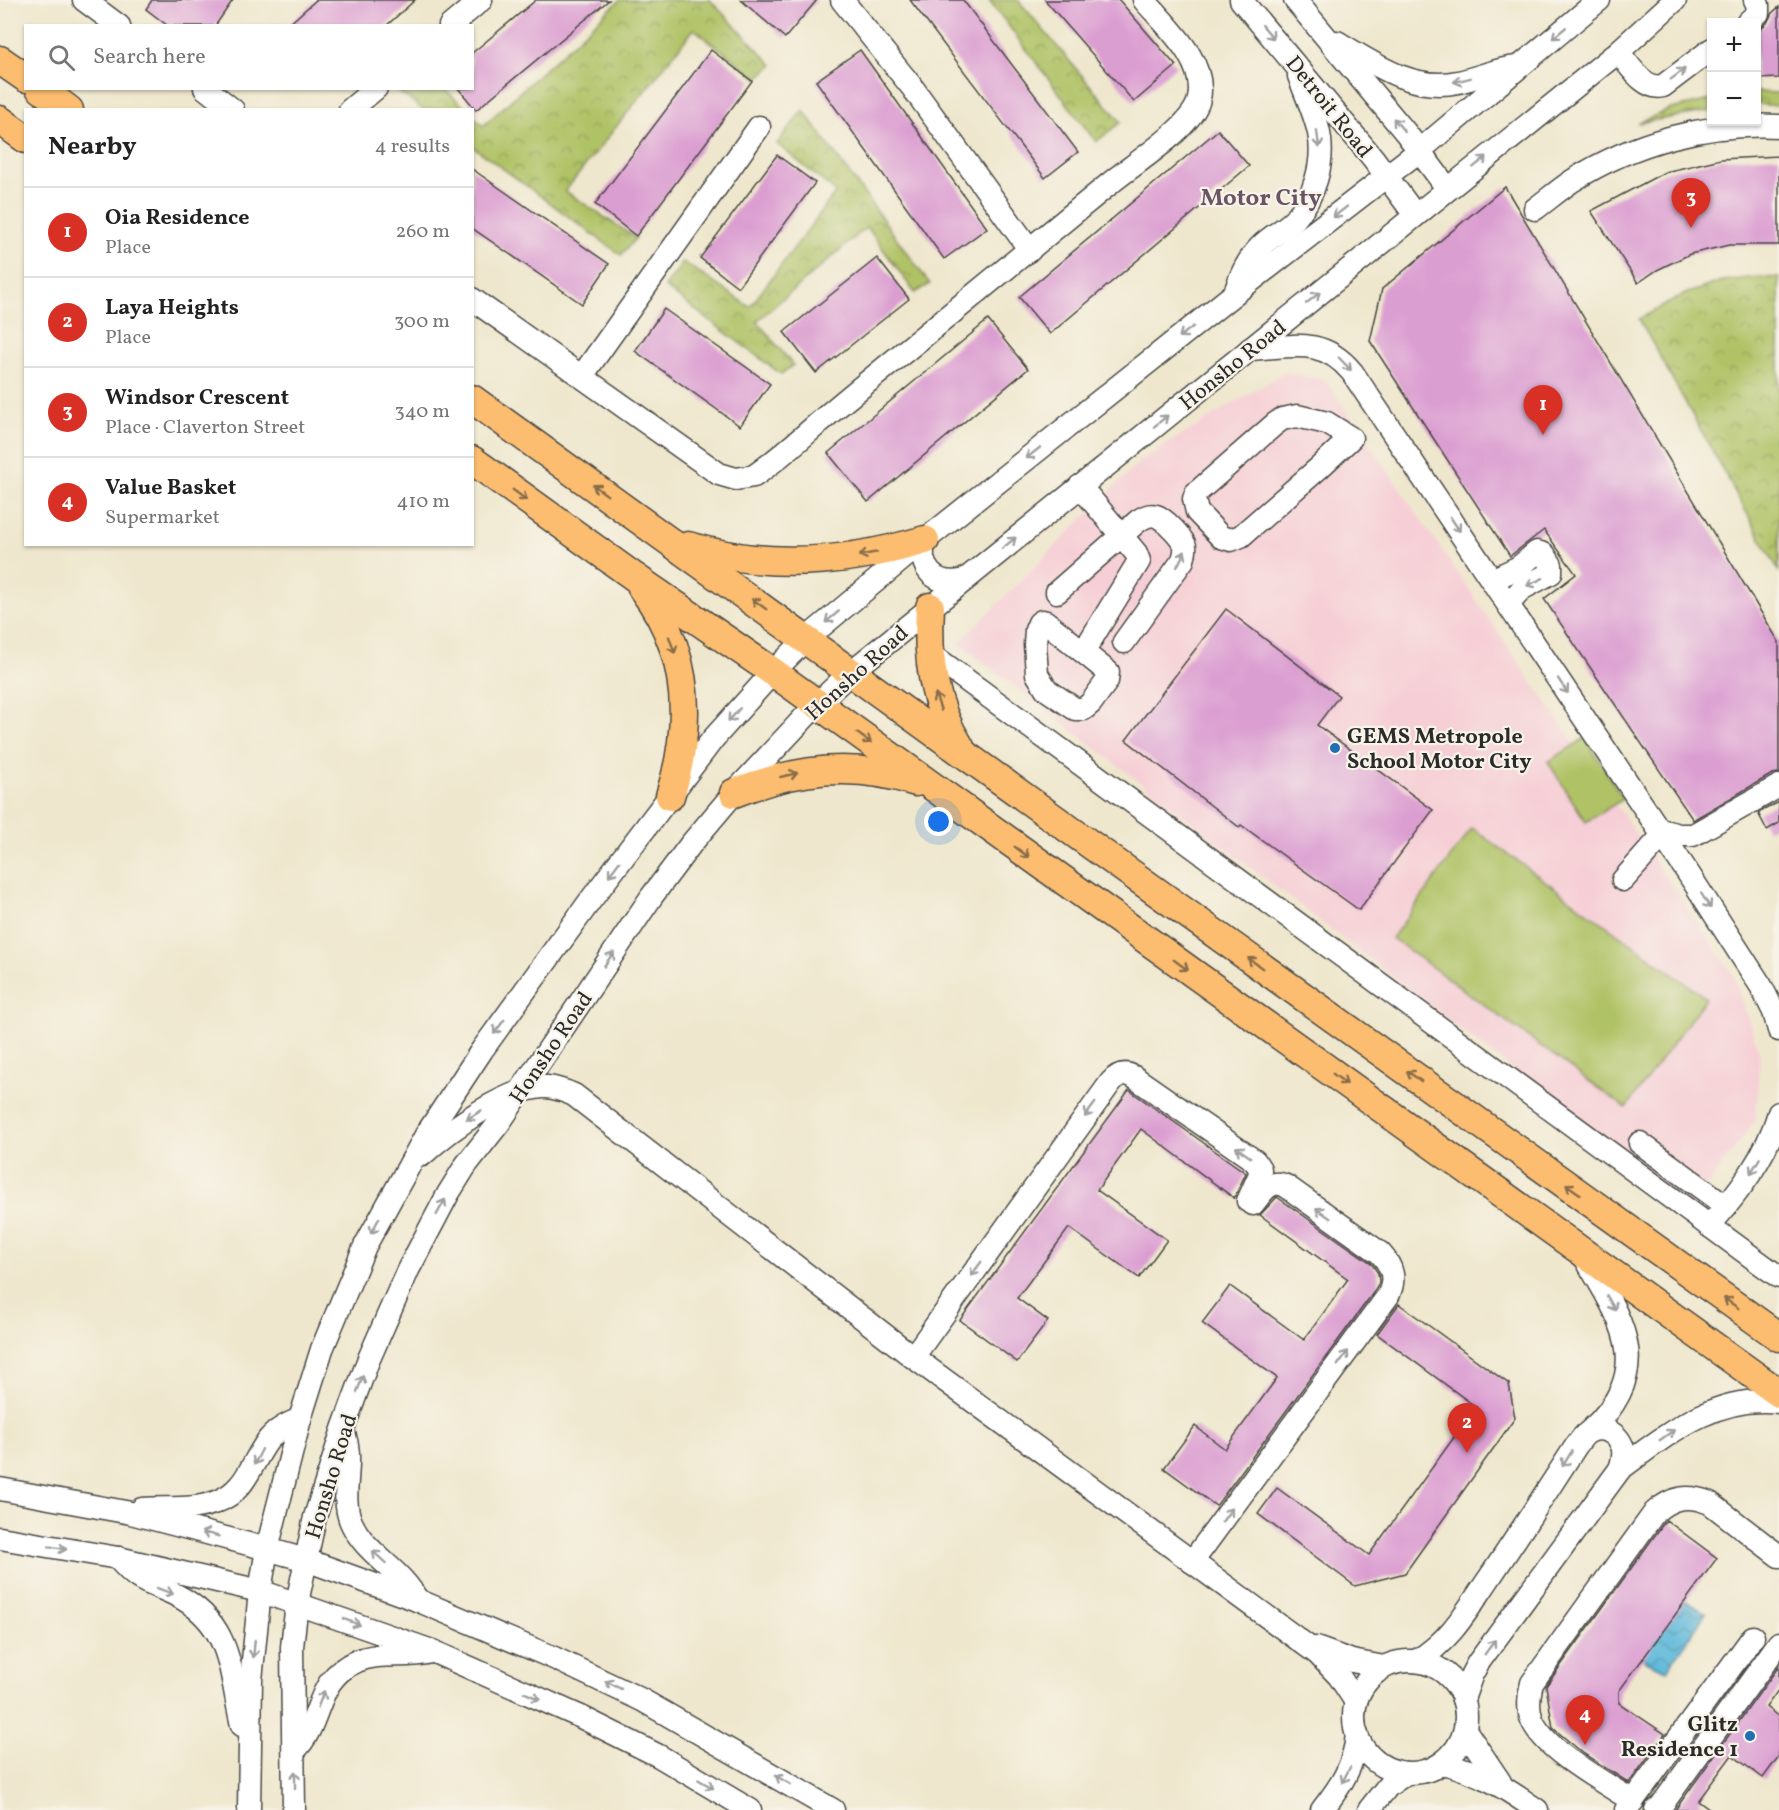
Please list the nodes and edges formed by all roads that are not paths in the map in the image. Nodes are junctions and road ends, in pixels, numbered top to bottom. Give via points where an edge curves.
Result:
1 (481, 0) edge
2 (842, 0) edge
3 (1144, 0) edge
4 (1241, 0) edge
5 (1295, 0) edge
6 (1675, 0) edge
7 (1755, 0) edge
8 (1588, 3) edge
9 (96, 4) edge
10 (1752, 18) edge
11 (117, 24) edge
12 (452, 24) edge
13 (1323, 34) junction
14 (1618, 52) junction
15 (1707, 53) edge
16 (0, 60) edge
17 (1295, 63) junction
18 (1519, 67) junction
19 (24, 77) edge
20 (43, 90) edge
21 (207, 90) edge
22 (374, 90) edge
23 (66, 108) edge
24 (230, 108) edge
25 (352, 108) edge
26 (0, 120) edge
27 (1779, 126) edge
28 (759, 128) dead end
29 (24, 138) edge
30 (1419, 151) junction
31 (1386, 176) junction
32 (1448, 188) junction
33 (1535, 209) dead end
34 (1414, 214) junction
35 (1030, 249) junction
36 (1234, 294) junction
37 (474, 299) edge
38 (1250, 349) junction
39 (582, 376) junction
40 (474, 400) edge
41 (1382, 415) junction
42 (1307, 417) junction
43 (1351, 438) junction
44 (474, 461) edge
45 (1320, 467) junction
46 (1076, 490) junction
47 (1118, 538) junction
48 (925, 540) junction
49 (671, 541) junction
50 (1135, 569) junction
51 (633, 576) junction
52 (964, 580) junction
53 (1492, 580) junction
54 (1162, 587) junction
55 (1058, 592) dead end
56 (1508, 604) junction
57 (930, 607) junction
58 (806, 639) junction
59 (1124, 642) dead end
60 (928, 652) junction
61 (773, 672) junction
62 (851, 672) junction
63 (817, 704) junction
64 (964, 754) junction
65 (1779, 786) edge
66 (932, 787) junction
67 (734, 793) junction
68 (1779, 794) edge
69 (670, 796) junction
70 (1662, 833) junction
71 (1688, 873) junction
72 (1623, 880) dead end
73 (1779, 1030) edge
74 (519, 1093) junction
75 (586, 1103) junction
76 (1779, 1113) edge
77 (499, 1123) junction
78 (1640, 1143) dead end
79 (403, 1175) junction
80 (1726, 1206) junction
81 (1709, 1226) junction
82 (1582, 1252) junction
83 (1779, 1277) edge
84 (1779, 1337) edge
85 (913, 1358) junction
86 (1779, 1393) edge
87 (1779, 1402) edge
88 (300, 1419) junction
89 (343, 1429) junction
90 (1590, 1431) junction
91 (1620, 1469) junction
92 (0, 1489) edge
93 (130, 1513) junction
94 (0, 1538) edge
95 (267, 1549) junction
96 (1779, 1556) edge
97 (118, 1558) junction
98 (306, 1560) junction
99 (1192, 1562) junction
100 (260, 1591) junction
101 (417, 1600) junction
102 (297, 1603) junction
103 (1764, 1640) edge
104 (1306, 1645) junction
105 (432, 1651) junction
106 (1416, 1661) junction
107 (1384, 1667) junction
108 (1463, 1699) junction
109 (1356, 1702) junction
110 (1465, 1730) junction
111 (1357, 1735) junction
112 (294, 1750) junction
113 (250, 1755) junction
114 (1443, 1763) junction
115 (1406, 1773) junction
116 (1503, 1786) junction
117 (1640, 1808) edge
118 (249, 1810) edge
119 (294, 1810) edge
120 (750, 1810) edge
121 (833, 1810) edge
122 (1322, 1810) edge
123 (1369, 1810) edge
124 (1537, 1810) edge

1 - 12 street
2 - 35 street via 912,87
3 - 35 street via 1189,54 1197,69 1198,101 1180,128
4 -> 17 street, Detroit Road
5 - 13 street, Detroit Road
6 - 14 street, Honsho Road
7 - 10 street via 1758,13
8 -> 18 street, Honsho Road
9 - 11 street
18 -> 13 street via 1458,82 1428,83 1395,75
30 -> 13 street, Detroit Road
14 -> 15 street via 1647,84 1655,87 1663,86
32 -> 14 street, Honsho Road
16 - 19 main road
17 - 31 street, Detroit Road
17 -> 36 street via 1319,134 1318,170 1304,205 1249,261
18 - 30 street, Honsho Road
20 - 23 main road
21 - 24 street
22 - 25 street
26 - 29 main road
27 - 33 street via 1749,124 1656,141 1592,170
28 - 39 street
30 - 31 street, Honsho Road
30 - 32 street, Detroit Road
31 - 34 street, Detroit Road
31 -> 36 street, Honsho Road
32 - 34 street, Honsho Road
38 -> 34 street, Honsho Road
35 - 39 street via 754,476 736,479 719,474
36 -> 48 street, Honsho Road
37 - 39 street
38 -> 41 street via 1315,346 1330,351 1352,372
46 -> 38 street, Honsho Road
49 -> 40 main road
41 - 43 street
41 -> 53 street
42 - 43 street via 1327,423
42 - 45 street via 1323,440
42 - 45 street via 1289,417 1275,424 1196,493 1194,506 1221,537 1231,540
43 - 45 street
44 -> 51 main road
46 - 47 street
52 -> 46 street, Honsho Road
47 - 50 street via 1138,555
47 - 50 street via 1129,563 1080,648
54 -> 47 street via 1183,560 1182,539 1155,516 1143,517
47 - 55 street
48 -> 49 main road via 858,556 798,562 721,554
48 - 52 street via 922,557 930,573 946,582
48 -> 58 street, Honsho Road
58 -> 49 main road
50 - 54 street
51 - 61 main road
51 -> 69 main road via 665,625 682,681 684,739
52 - 57 street, Honsho Road
53 - 56 street
53 -> 56 street via 1519,567 1537,552 1544,554 1551,573 1522,588
54 - 59 street
56 -> 70 street
57 - 60 main road
57 - 62 street, Honsho Road
58 - 61 street, Honsho Road
58 - 62 main road
64 -> 60 main road via 936,695
60 - 81 street
61 - 63 main road
61 -> 69 street, Honsho Road via 713,739
62 - 63 street, Honsho Road
62 - 64 main road
63 -> 66 main road
63 - 67 street, Honsho Road
84 -> 64 main road
65 - 70 street via 1693,835
67 -> 66 main road via 788,775 832,769 888,774
66 -> 82 main road
74 -> 67 street, Honsho Road via 652,896
68 - 71 street via 1698,843
69 -> 79 street, Honsho Road via 482,1050
70 - 71 street
70 - 72 street
71 -> 73 street via 1761,986
74 - 75 street via 546,1087 561,1089
74 - 77 street, Honsho Road
74 -> 79 street via 444,1135
75 - 77 street via 568,1100 531,1105
75 - 85 street
76 -> 80 street via 1756,1167
89 -> 77 street, Honsho Road via 408,1270 448,1194
78 - 80 street
79 -> 88 street, Honsho Road via 345,1293
80 - 81 street
81 - 83 street
82 - 86 main road
82 -> 90 street via 1617,1312 1629,1354 1619,1397
85 - 99 street
99 -> 85 street via 1393,1285 1393,1273 1380,1253 1286,1186 1271,1184 1250,1202 1260,1174 1255,1161 1134,1077 1121,1074 1111,1082
91 -> 87 street via 1699,1415 1736,1403
88 -> 93 street via 280,1428 270,1438 233,1493 191,1508 153,1508
88 - 95 street, Honsho Road
89 - 98 street, Honsho Road via 315,1517
101 -> 89 street via 406,1582 363,1542 350,1518 345,1488 348,1450
90 - 91 street via 1601,1429 1620,1440
90 -> 106 street via 1576,1446 1455,1628 1438,1647
108 -> 91 street via 1478,1663
92 - 93 street
95 -> 93 street
94 -> 97 street
95 - 98 street
95 - 100 street, Honsho Road
96 - 117 street via 1699,1498 1675,1499 1664,1504 1532,1683 1529,1706 1538,1730 1566,1757
97 - 100 street
97 -> 113 street via 142,1582 190,1602 215,1627 229,1659
98 - 101 street
98 - 102 street, Honsho Road
99 - 104 street
100 - 102 street
100 -> 113 street, Honsho Road via 251,1680
121 -> 101 street via 642,1700
102 -> 105 street
102 - 112 street, Honsho Road via 291,1676
103 - 117 street
104 - 107 street
104 - 109 street via 1334,1671
112 -> 105 street via 312,1726 327,1686 346,1667 370,1657 410,1657
105 -> 120 street via 581,1717 659,1756
106 - 107 street
106 - 108 street via 1445,1673
107 - 109 street via 1366,1682
108 - 110 street
109 - 111 street
110 - 114 street via 1457,1749
110 - 116 street
111 - 115 street via 1376,1761
111 -> 122 street via 1348,1774
119 -> 112 street, Honsho Road
113 - 118 street, Honsho Road
114 - 115 street via 1419,1773
114 - 116 street
115 - 123 street via 1388,1786
116 - 124 street

